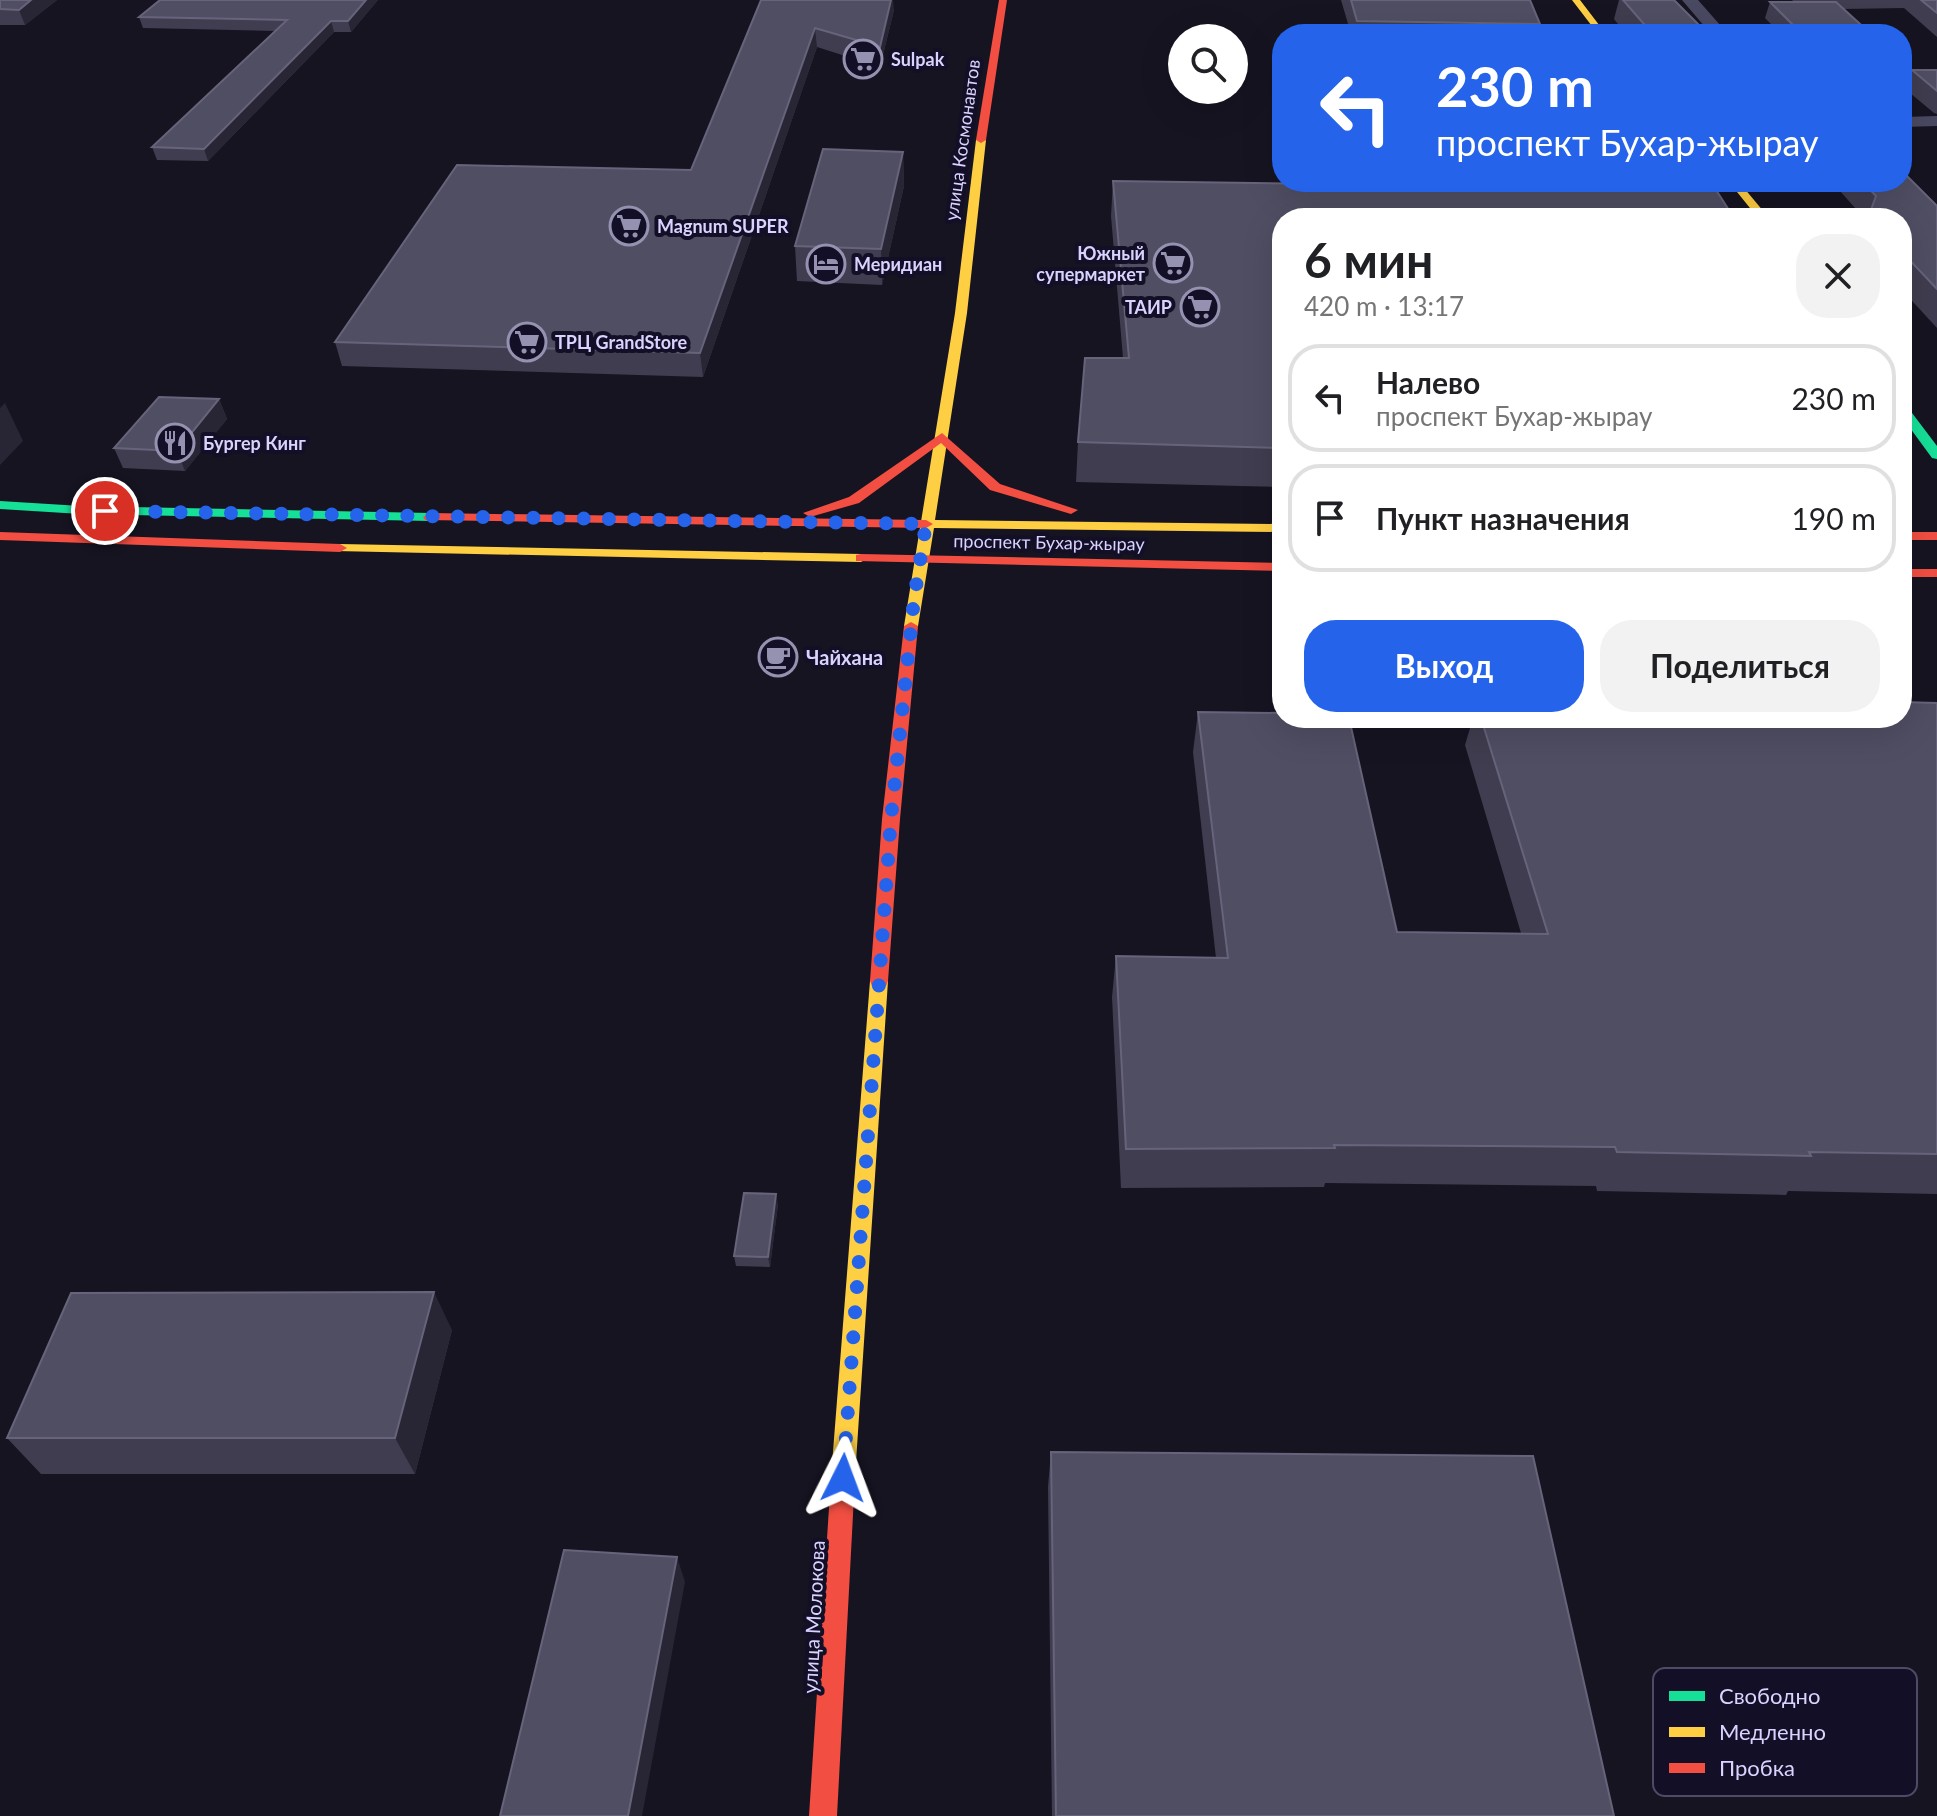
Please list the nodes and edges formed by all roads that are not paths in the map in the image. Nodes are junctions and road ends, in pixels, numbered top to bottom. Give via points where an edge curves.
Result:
1 (1003, 0) edge
2 (1576, 0) edge
3 (1690, 0) edge
4 (1594, 24) edge
5 (1711, 24) edge
6 (1937, 121) edge
7 (1912, 122) edge
8 (1742, 192) edge
9 (1756, 208) edge
10 (1912, 421) edge
11 (942, 437) junction
12 (1937, 455) edge
13 (0, 505) edge
14 (780, 523) junction
15 (926, 524) junction
16 (1132, 526) junction
17 (1272, 528) edge
18 (0, 536) edge
19 (1912, 536) edge
20 (1937, 536) edge
21 (921, 560) junction
22 (1272, 567) edge
23 (1912, 573) edge
24 (1937, 573) edge
25 (823, 1816) edge

1 - 11 street, улица Космонавтов
2 - 4 street
3 - 5 street
6 - 7 street
8 - 9 street
10 - 12 street
11 - 14 street via 854,500
11 - 15 street, улица Космонавтов
11 - 16 street via 995,487
13 - 14 street, проспект Бухар-жырау
14 - 15 street, проспект Бухар-жырау
15 - 16 street, проспект Бухар-жырау
15 - 21 street, улица Молокова
16 - 17 street, проспект Бухар-жырау
18 - 21 street, проспект Бухар-жырау
19 - 20 street
21 - 22 street, проспект Бухар-жырау
21 - 25 street, улица Молокова via 891,819 848,1385
23 - 24 street

